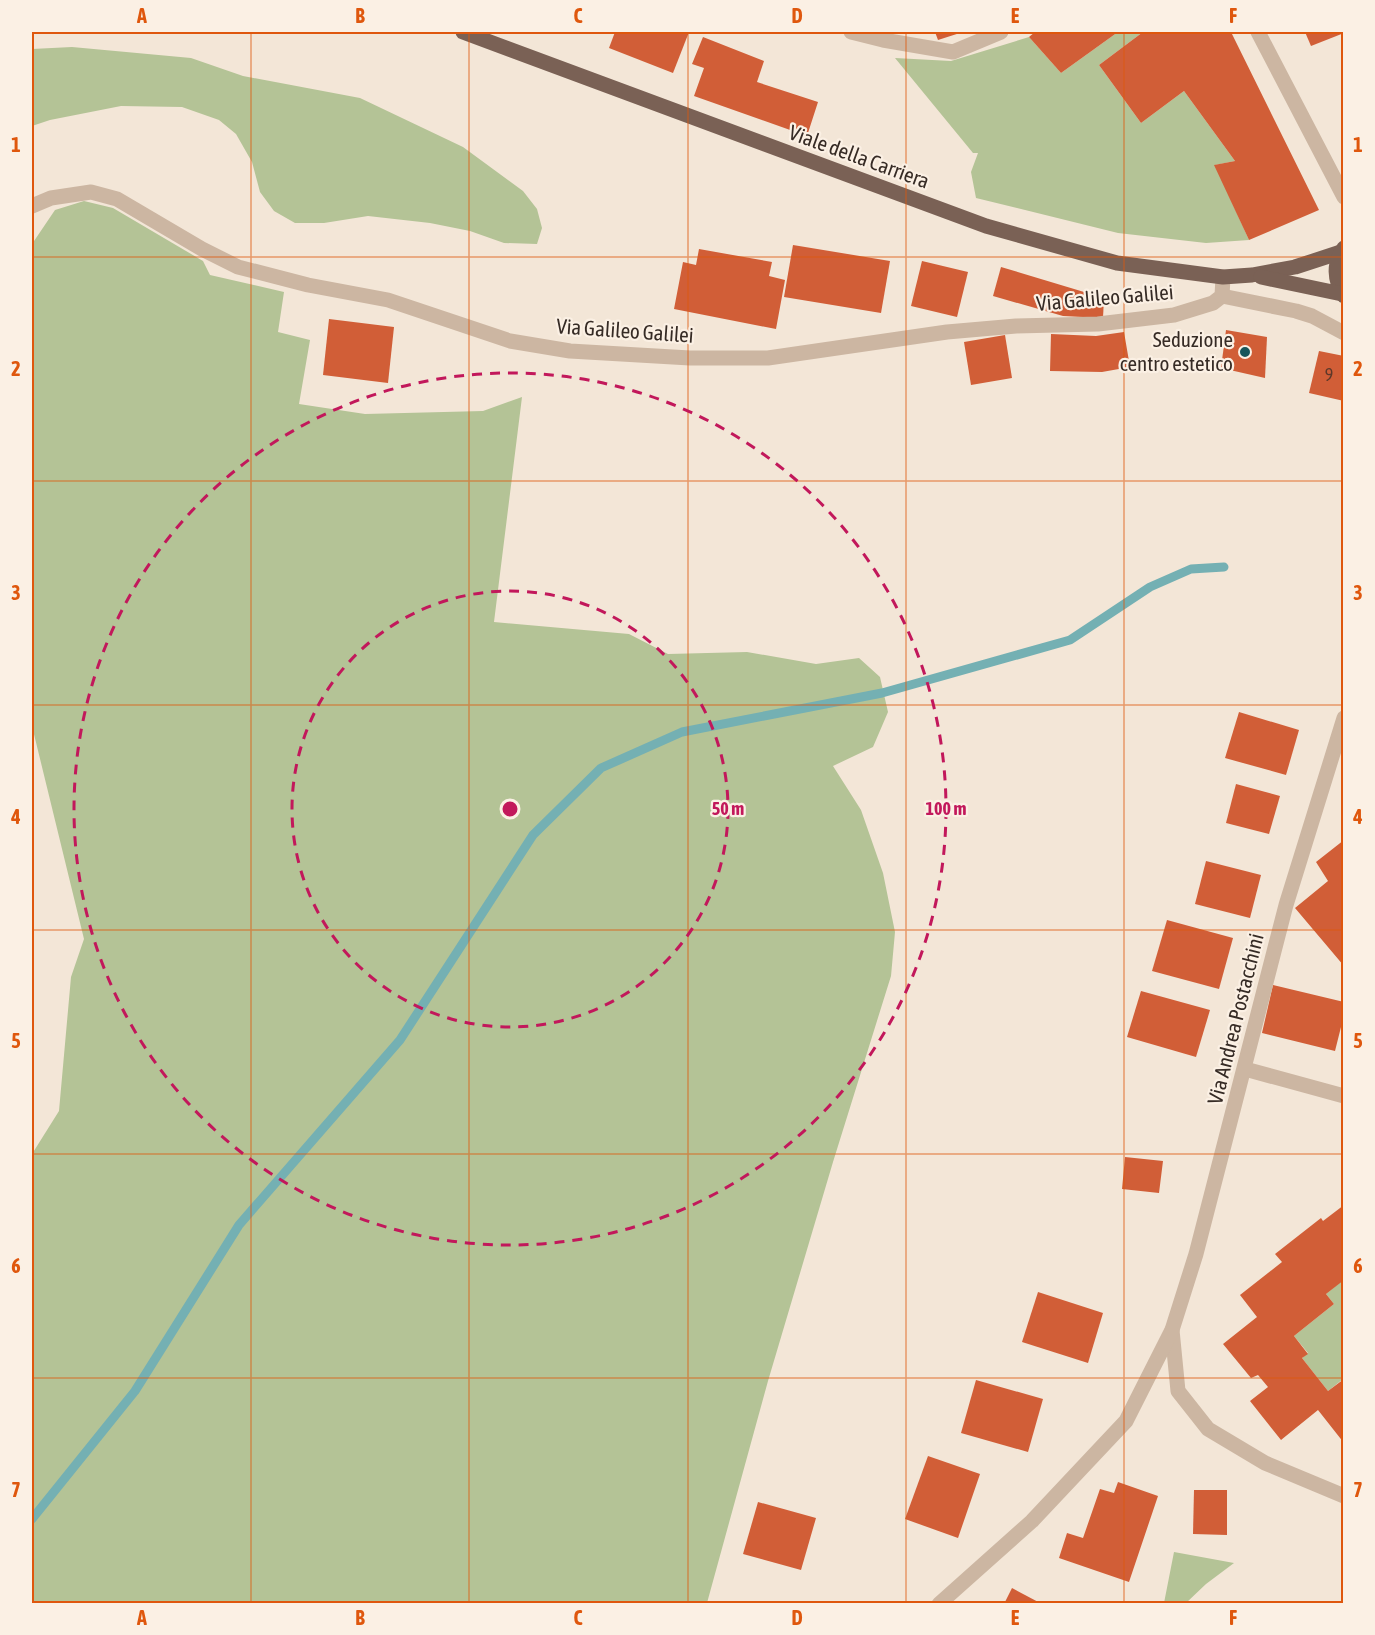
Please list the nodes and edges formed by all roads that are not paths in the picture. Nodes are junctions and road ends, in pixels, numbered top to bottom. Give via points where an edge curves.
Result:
1 (463, 32) edge
2 (851, 32) edge
3 (1001, 32) edge
4 (1258, 32) edge
5 (1344, 197) edge
6 (32, 206) edge
7 (1342, 250) edge
8 (1252, 275) junction
9 (1223, 277) junction
10 (1343, 295) edge
11 (1222, 296) junction
12 (1344, 333) edge
13 (1344, 718) edge
14 (1245, 1069) junction
15 (1344, 1096) edge
16 (1172, 1330) junction
17 (1344, 1496) edge
18 (939, 1604) edge

1 - 9 main road, Viale della Carriera via 987,226 1117,263
2 - 3 street via 953,52
4 - 5 street
6 - 11 street, Via Galileo Galilei via 51,198 91,192 117,199 238,267 388,300 510,341 570,351 768,358 947,332 1098,324 1174,315 1213,303
7 - 8 main road, Viale della Carriera via 1301,266
7 - 10 main road via 1335,273
8 - 9 main road, Viale della Carriera
8 - 10 main road, Viale della Carriera
9 - 11 street
11 - 12 street via 1296,311
13 - 14 street, Via Andrea Postacchini via 1286,905
14 - 15 street
14 - 16 street, Via Andrea Postacchini
16 - 17 street via 1178,1391 1208,1429 1265,1463
16 - 18 street via 1126,1421 1032,1521

